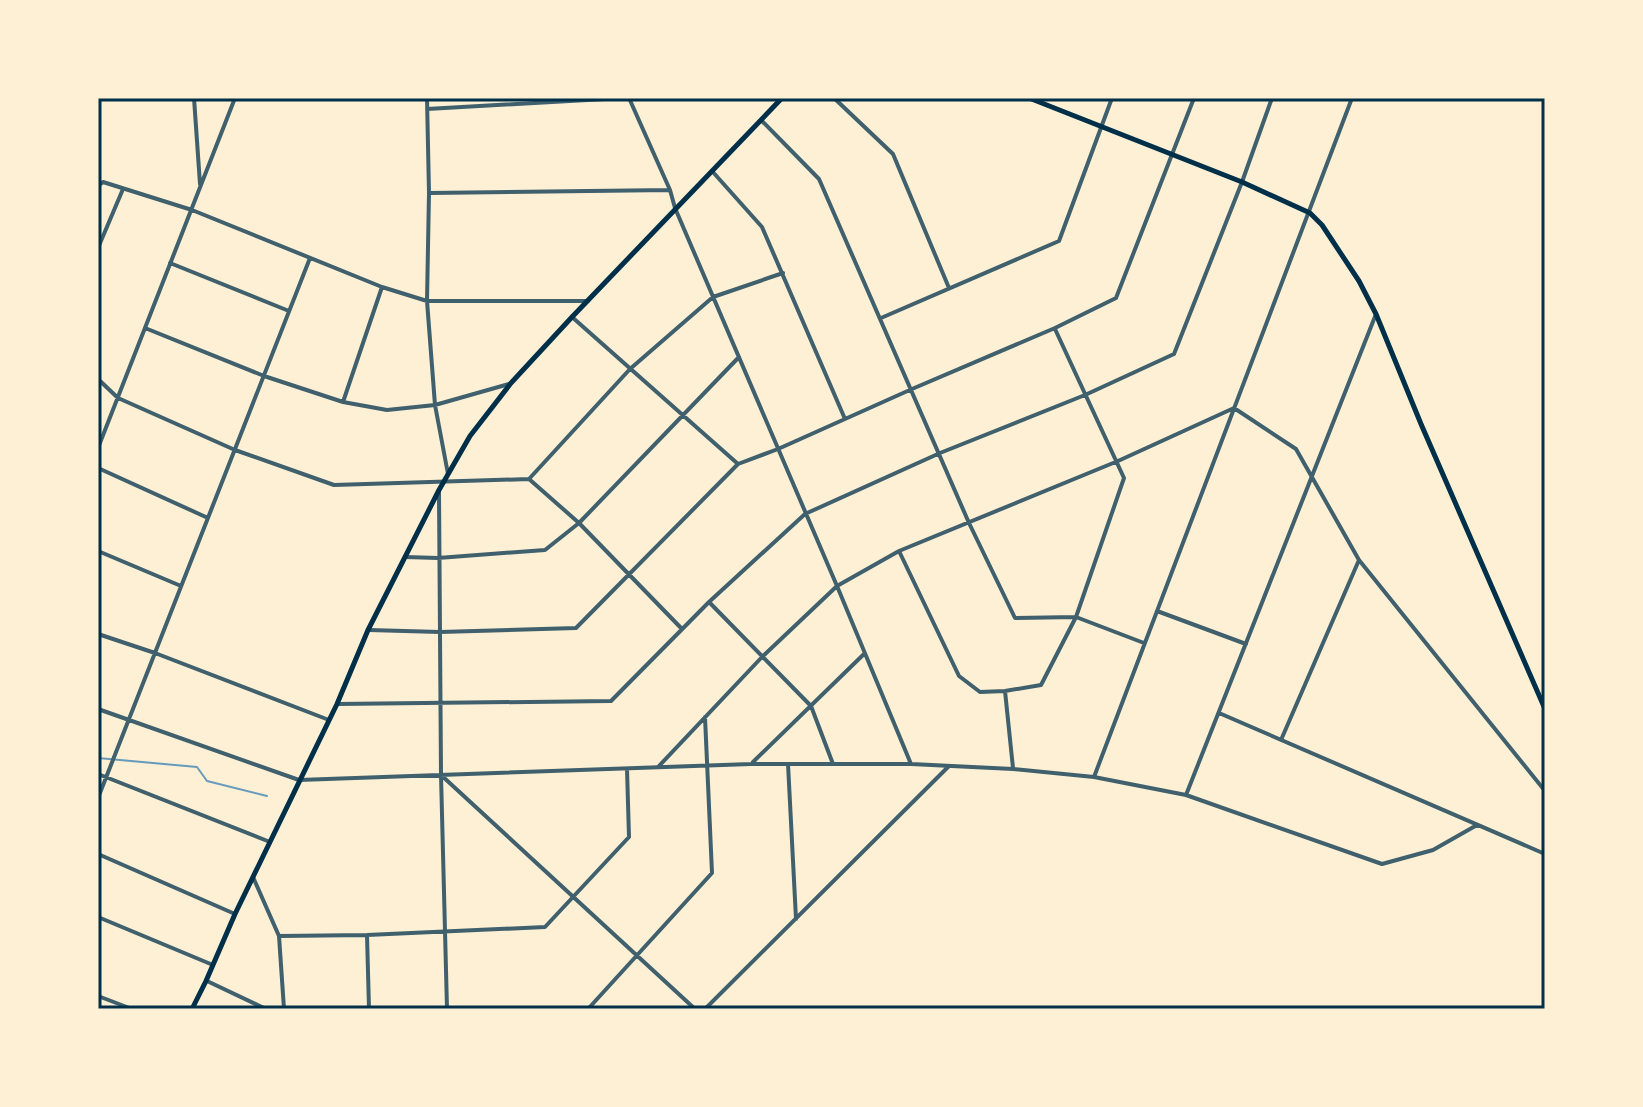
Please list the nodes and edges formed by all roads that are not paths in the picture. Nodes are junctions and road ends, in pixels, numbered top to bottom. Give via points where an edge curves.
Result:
1 (194, 98) edge
2 (235, 98) edge
3 (427, 98) edge
4 (623, 98) edge
5 (629, 98) edge
6 (782, 98) edge
7 (834, 98) edge
8 (1031, 98) edge
9 (1112, 98) edge
10 (1194, 98) edge
11 (1272, 98) edge
12 (1352, 98) edge
13 (427, 109) junction
14 (761, 120) junction
15 (1102, 127) junction
16 (1173, 154) junction
17 (712, 171) junction
18 (1242, 182) junction
19 (98, 186) edge
20 (200, 186) junction
21 (123, 189) junction
22 (670, 190) junction
23 (429, 193) junction
24 (675, 208) junction
25 (192, 210) junction
26 (1310, 213) junction
27 (98, 248) edge
28 (310, 258) junction
29 (170, 263) junction
30 (783, 273) junction
31 (382, 287) junction
32 (949, 288) junction
33 (713, 297) junction
34 (427, 301) junction
35 (588, 301) junction
36 (289, 311) junction
37 (1376, 314) junction
38 (572, 317) junction
39 (881, 318) junction
40 (145, 328) junction
41 (1055, 328) junction
42 (739, 357) junction
43 (630, 369) junction
44 (264, 376) junction
45 (98, 379) edge
46 (511, 383) junction
47 (912, 389) junction
48 (1085, 395) junction
49 (118, 398) junction
50 (343, 402) junction
51 (435, 405) junction
52 (1234, 408) junction
53 (683, 414) junction
54 (845, 419) junction
55 (107, 427) junction
56 (98, 434) edge
57 (98, 448) edge
58 (778, 449) junction
59 (235, 450) junction
60 (940, 453) junction
61 (1118, 461) junction
62 (738, 464) junction
63 (98, 468) edge
64 (448, 474) junction
65 (1312, 477) junction
66 (529, 479) junction
67 (443, 482) junction
68 (439, 490) junction
69 (805, 514) junction
70 (208, 518) junction
71 (579, 523) junction
72 (969, 523) junction
73 (98, 551) edge
74 (899, 551) junction
75 (405, 557) junction
76 (438, 558) junction
77 (1359, 560) junction
78 (630, 574) junction
79 (181, 586) junction
80 (837, 586) junction
81 (709, 602) junction
82 (1157, 611) junction
83 (1076, 617) junction
84 (682, 629) junction
85 (368, 630) junction
86 (440, 632) junction
87 (98, 634) edge
88 (1145, 643) junction
89 (1246, 644) junction
90 (155, 653) junction
91 (864, 653) junction
92 (762, 657) junction
93 (1005, 691) junction
94 (337, 704) junction
95 (441, 704) junction
96 (811, 706) junction
97 (98, 709) edge
98 (1545, 709) edge
99 (1219, 713) junction
100 (705, 717) junction
101 (329, 720) junction
102 (128, 721) junction
103 (1281, 740) junction
104 (751, 764) junction
105 (788, 764) junction
106 (833, 764) junction
107 (911, 764) junction
108 (707, 765) junction
109 (949, 766) junction
110 (658, 767) junction
111 (627, 768) junction
112 (1013, 769) junction
113 (98, 774) edge
114 (441, 775) junction
115 (106, 777) junction
116 (1094, 777) junction
117 (299, 780) junction
118 (1545, 791) edge
119 (1186, 795) junction
120 (98, 798) edge
121 (1477, 825) junction
122 (270, 842) junction
123 (98, 854) edge
124 (1545, 854) edge
125 (253, 877) junction
126 (573, 897) junction
127 (235, 914) junction
128 (98, 917) edge
129 (796, 919) junction
130 (445, 930) junction
131 (367, 935) junction
132 (279, 936) junction
133 (637, 955) junction
134 (213, 965) junction
135 (206, 981) junction
136 (98, 996) edge
137 (132, 1009) edge
138 (192, 1009) edge
139 (266, 1009) edge
140 (284, 1009) edge
141 (369, 1009) edge
142 (447, 1009) edge
143 (588, 1009) edge
144 (695, 1009) edge
145 (705, 1009) edge

1 - 20 street
2 - 20 street
3 - 13 street
4 - 13 street
5 - 22 street
6 - 14 main road
7 - 32 street via 893,154
8 - 15 main road
9 - 15 street
10 - 16 street
11 - 18 street
12 - 26 street
13 - 23 street
14 - 17 main road
14 - 39 street via 819,179
15 - 16 main road
15 - 32 street via 1059,241
16 - 18 main road
16 - 41 street via 1116,298
17 - 24 main road
17 - 30 street via 762,227
18 - 26 main road
18 - 48 street via 1174,354
19 - 21 street via 103,182
20 - 25 street
21 - 25 street
21 - 27 street
22 - 23 street
22 - 24 street
23 - 34 street
24 - 33 street
24 - 35 main road
25 - 28 street
25 - 29 street
26 - 37 main road via 1339,249
26 - 52 street
28 - 31 street
28 - 36 street
29 - 36 street
29 - 40 street
30 - 33 street
30 - 54 street
31 - 34 street
31 - 50 street
32 - 39 street
33 - 42 street
33 - 43 street
34 - 35 street
34 - 51 street
35 - 38 main road
36 - 44 street
37 - 65 street
37 - 98 main road
38 - 43 street
38 - 46 main road
39 - 47 street
40 - 44 street
40 - 49 street
41 - 47 street
41 - 48 street
42 - 53 street
42 - 58 street
43 - 53 street
43 - 66 street
44 - 50 street
44 - 59 street
45 - 49 street
46 - 51 street
46 - 64 main road
47 - 54 street
47 - 60 street
48 - 60 street
48 - 61 street
49 - 55 street
49 - 59 street
50 - 51 street via 387,410
51 - 64 street
52 - 61 street
52 - 65 street via 1296,449
52 - 82 street
53 - 62 street
53 - 71 street
54 - 58 street
55 - 56 street
55 - 57 street
58 - 62 street
58 - 69 street
59 - 67 street via 334,485
59 - 70 street
60 - 69 street
60 - 72 street
61 - 72 street
61 - 83 street via 1124,478
62 - 78 street
63 - 70 street
64 - 67 main road
65 - 77 street
65 - 89 street
66 - 67 street
66 - 71 street
67 - 68 main road
68 - 75 main road
68 - 76 street
69 - 80 street
69 - 81 street
70 - 79 street
71 - 76 street via 545,550
71 - 78 street
72 - 74 street
72 - 83 street via 1015,618
73 - 79 street
74 - 80 street
74 - 93 street via 959,676 980,692
75 - 76 street
75 - 85 main road
76 - 86 street
77 - 103 street
77 - 118 street
78 - 84 street
78 - 86 street via 576,628
79 - 90 street
80 - 91 street
80 - 92 street
81 - 84 street
81 - 92 street
82 - 88 street
82 - 89 street
83 - 88 street
83 - 93 street via 1041,685
84 - 95 street via 611,701
85 - 86 street
85 - 94 main road
86 - 95 street
87 - 90 street
88 - 116 street
89 - 99 street
90 - 101 street
90 - 102 street
91 - 96 street
91 - 107 street
92 - 96 street
92 - 100 street
93 - 112 street
94 - 95 street
94 - 101 main road
95 - 114 street
96 - 104 street
96 - 106 street
97 - 102 street
99 - 103 street
99 - 119 street
100 - 108 street
100 - 110 street
101 - 117 main road
102 - 115 street
102 - 117 street
103 - 121 street
104 - 105 street
104 - 108 street
105 - 106 street
105 - 129 street
106 - 107 street
107 - 109 street
108 - 110 street
108 - 133 street via 712,873
109 - 112 street
109 - 129 street
110 - 111 street
111 - 114 street
111 - 126 street via 629,837
112 - 116 street
113 - 115 street
114 - 117 street
114 - 126 street
114 - 130 street
115 - 120 street
115 - 122 street
116 - 119 street
117 - 122 main road
119 - 121 street via 1382,864 1433,850
121 - 124 street
122 - 125 main road
123 - 127 street
125 - 127 main road
125 - 132 street
126 - 130 street via 545,927
126 - 133 street
127 - 134 main road
128 - 134 street
129 - 145 street
130 - 131 street
130 - 142 street
131 - 132 street
131 - 141 street
132 - 140 street
133 - 143 street
133 - 144 street
134 - 135 main road
135 - 138 main road
135 - 139 street
136 - 137 street

